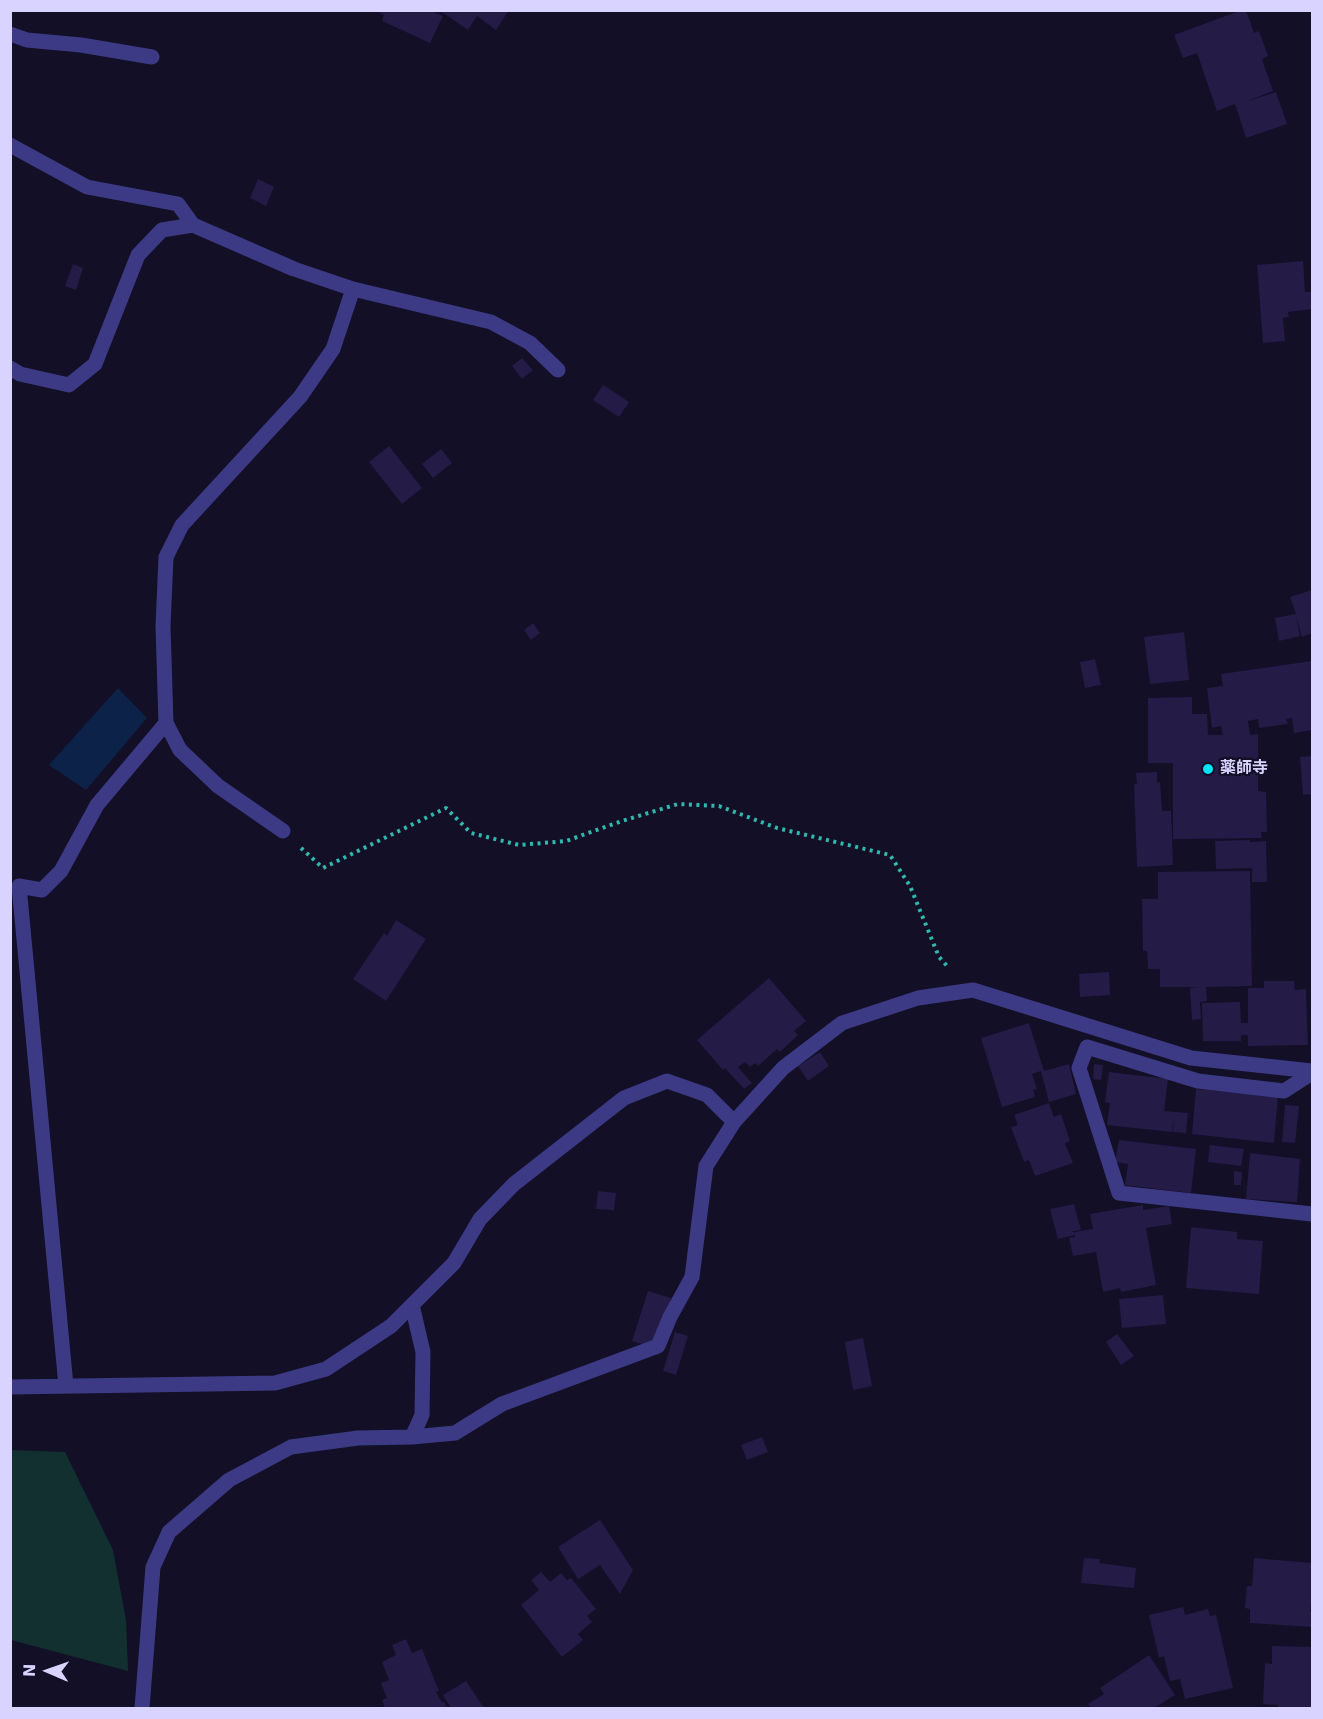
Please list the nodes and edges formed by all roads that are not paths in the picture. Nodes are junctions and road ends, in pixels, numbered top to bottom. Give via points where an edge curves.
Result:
1 (10, 34) edge
2 (152, 57) dead end
3 (10, 145) edge
4 (192, 225) junction
5 (354, 289) junction
6 (10, 368) edge
7 (558, 370) dead end
8 (166, 723) junction
9 (283, 831) road end
10 (1312, 1072) edge
11 (734, 1122) junction
12 (1312, 1214) edge
13 (412, 1305) junction
14 (66, 1386) junction
15 (10, 1387) edge
16 (412, 1437) junction
17 (142, 1708) edge

1 - 2 street via 27,40
3 - 4 street via 87,187 178,204
4 - 5 street via 294,269
4 - 6 street via 162,230 138,255 95,364 69,385
5 - 7 street via 490,322 530,343
5 - 8 street via 333,349 300,397 182,525 166,557
8 - 9 street via 180,750 218,786
8 - 14 street via 97,805 60,871 42,890 19,886
10 - 11 street via 1191,1058 973,990 918,998 843,1023 783,1068
10 - 12 street via 1284,1091 1198,1082 1087,1047 1079,1068 1119,1193
11 - 13 street via 707,1095 667,1081 624,1098 514,1184 480,1219 454,1263
11 - 16 street via 706,1166 692,1277 658,1347 501,1404 455,1433
13 - 14 street via 391,1326 326,1369 275,1383
13 - 16 street via 423,1352 422,1415
14 - 15 street
16 - 17 street via 358,1438 291,1447 229,1480 169,1532 153,1567

